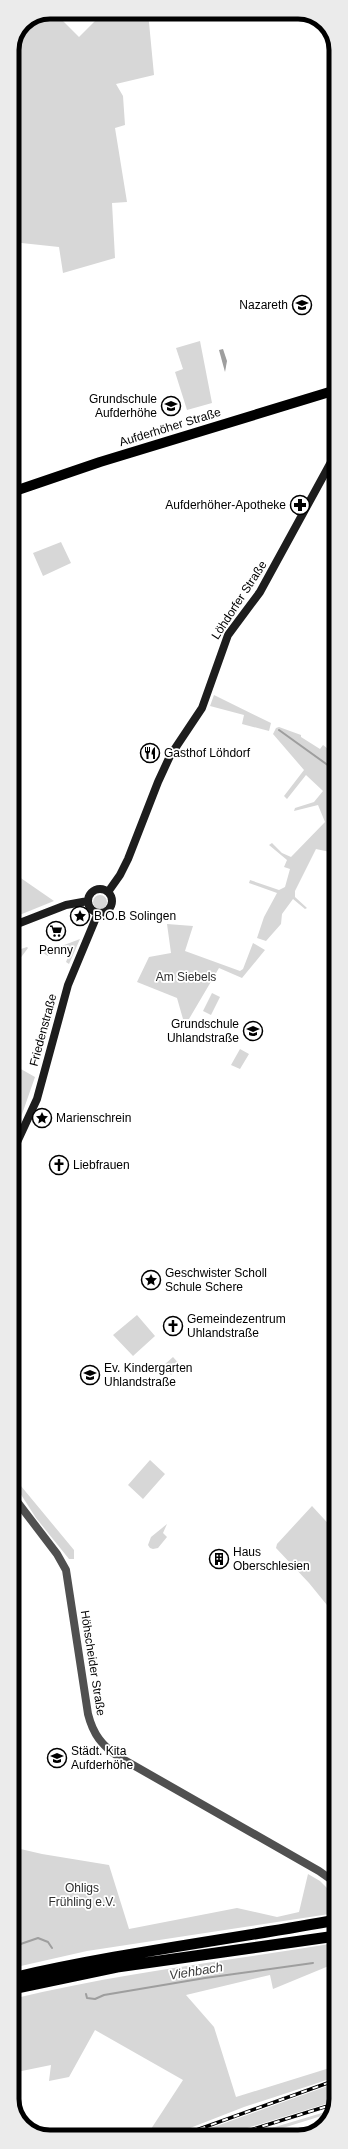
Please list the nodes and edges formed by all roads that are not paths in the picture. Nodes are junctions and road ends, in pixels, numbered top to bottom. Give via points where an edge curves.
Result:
1 (329, 392) edge
2 (329, 466) edge
3 (19, 490) edge
4 (108, 892) junction
5 (88, 901) junction
6 (98, 913) junction
7 (19, 923) edge
8 (19, 1138) edge
9 (19, 1504) edge
10 (329, 1878) edge
11 (329, 1921) edge
12 (329, 1937) edge
13 (19, 1976) edge
14 (19, 1988) edge

1 - 3 main road, Aufderhöher Straße via 100,462
2 - 4 main road, Löhdorfer Straße via 260,592 228,635 202,708 170,756 128,859
4 - 5 main road via 96,889 90,893
4 - 6 main road via 112,899 110,907 103,913
5 - 6 main road via 91,909
5 - 7 main road via 66,905
6 - 8 main road, Friedenstraße via 68,985 37,1100
9 - 10 street, Höhscheider Straße via 66,1570 88,1714 99,1740 119,1757
11 - 13 highway via 253,1936 78,1963
12 - 14 highway via 117,1967

